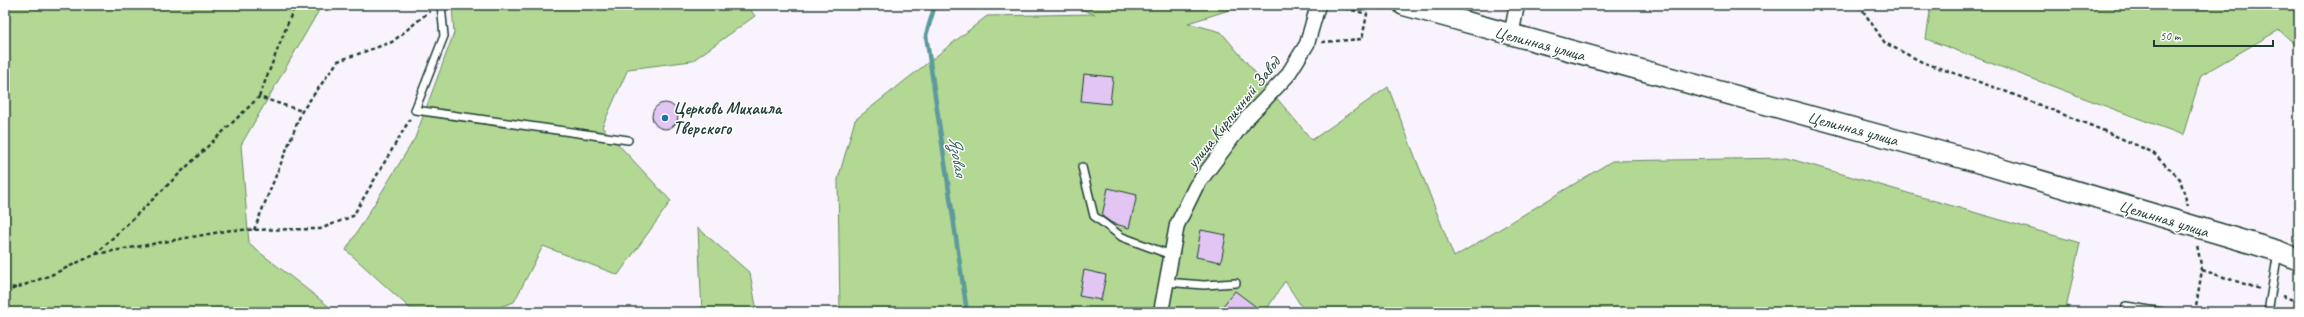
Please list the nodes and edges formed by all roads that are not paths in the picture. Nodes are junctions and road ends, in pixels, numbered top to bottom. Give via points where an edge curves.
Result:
1 (441, 5) edge
2 (1318, 5) edge
3 (1404, 5) edge
4 (1517, 5) edge
5 (1512, 36) junction
6 (628, 140) dead end
7 (1082, 167) dead end
8 (2278, 252) junction
9 (1171, 255) junction
10 (2299, 260) edge
11 (1165, 282) junction
12 (1236, 282) dead end
13 (1161, 312) edge
14 (2125, 312) edge
15 (2162, 312) edge
16 (2268, 312) edge

1 - 6 lane via 444,36 415,110
2 - 9 street, улица Кирпичный Завод via 1307,44 1287,76 1247,118 1196,186 1177,225
3 - 5 main road, Целинная улица
4 - 5 street
5 - 8 main road, Целинная улица via 1970,160
7 - 9 lane via 1094,216 1122,237
8 - 10 main road, Целинная улица
8 - 16 lane
9 - 11 street, улица Кирпичный Завод
11 - 12 lane via 1204,285
11 - 13 street, улица Кирпичный Завод
14 - 15 lane via 2126,306

